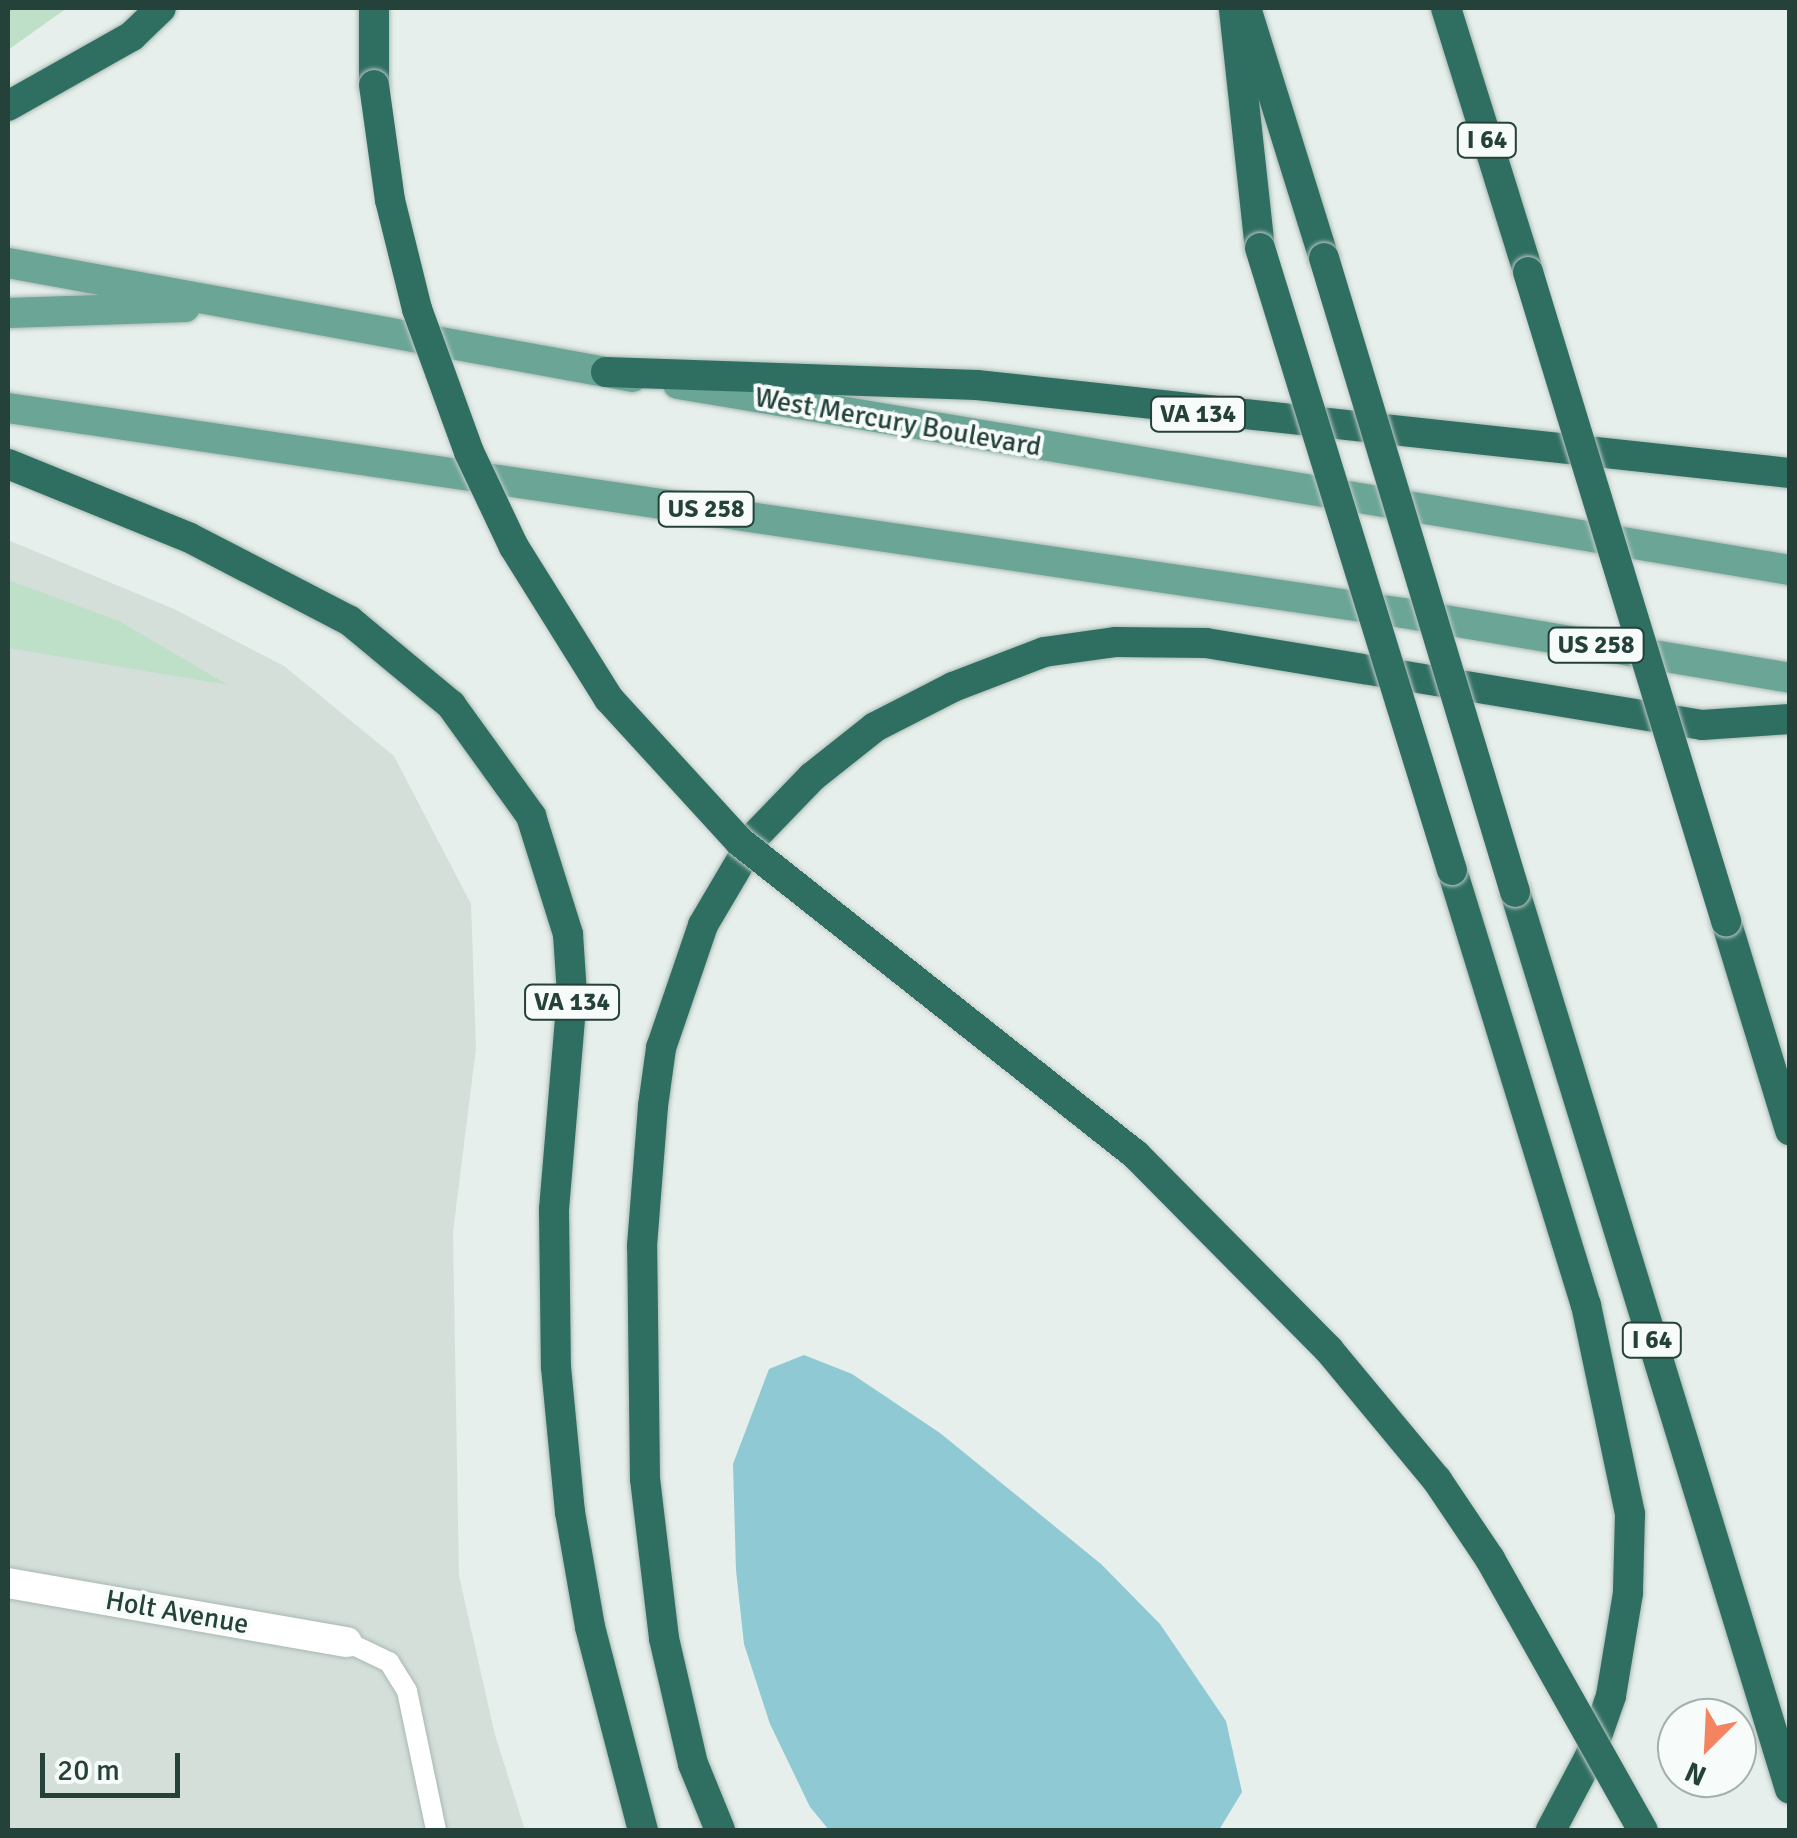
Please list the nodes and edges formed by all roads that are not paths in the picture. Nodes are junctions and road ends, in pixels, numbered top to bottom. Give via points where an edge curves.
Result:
1 (161, 8) edge
2 (374, 8) edge
3 (1234, 8) edge
4 (1246, 8) edge
5 (1446, 8) edge
6 (8, 106) edge
7 (8, 263) edge
8 (253, 305) junction
9 (8, 313) edge
10 (606, 372) junction
11 (8, 408) edge
12 (8, 464) edge
13 (1790, 473) edge
14 (1790, 570) edge
15 (1790, 678) edge
16 (1790, 719) edge
17 (1790, 1130) edge
18 (8, 1583) edge
19 (347, 1642) joint
20 (1790, 1788) edge
21 (436, 1830) edge
22 (643, 1830) edge
23 (720, 1830) edge
24 (1551, 1830) edge
25 (1643, 1830) edge

1 - 6 highway via 132,36
2 - 25 highway, bridge via 374,85 390,200 417,309 469,452 523,562 609,698 739,841 1136,1154 1329,1350 1437,1480 1490,1559
3 - 24 highway, bridge via 1260,248 1586,1304 1630,1514 1625,1626 1611,1696 1590,1756
4 - 20 highway, I 64, bridge
5 - 17 highway, I 64, bridge
7 - 8 main road, West Mercury Boulevard
8 - 9 main road
8 - 10 main road, West Mercury Boulevard
10 - 13 highway, VA 134 via 976,385
10 - 14 main road, West Mercury Boulevard
11 - 15 main road, US 258 via 1384,610
12 - 22 highway, VA 134 via 190,538 350,621 451,706 531,816 564,915 572,995 554,1210 556,1368 570,1512 590,1627
16 - 23 highway via 1702,724 1206,643 1116,642 1044,652 952,687 875,727 812,777 756,836 703,924 661,1048 653,1106 642,1246 645,1479 664,1638 693,1764
18 - 19 street, Holt Avenue
19 - 21 lane via 388,1662 407,1691

